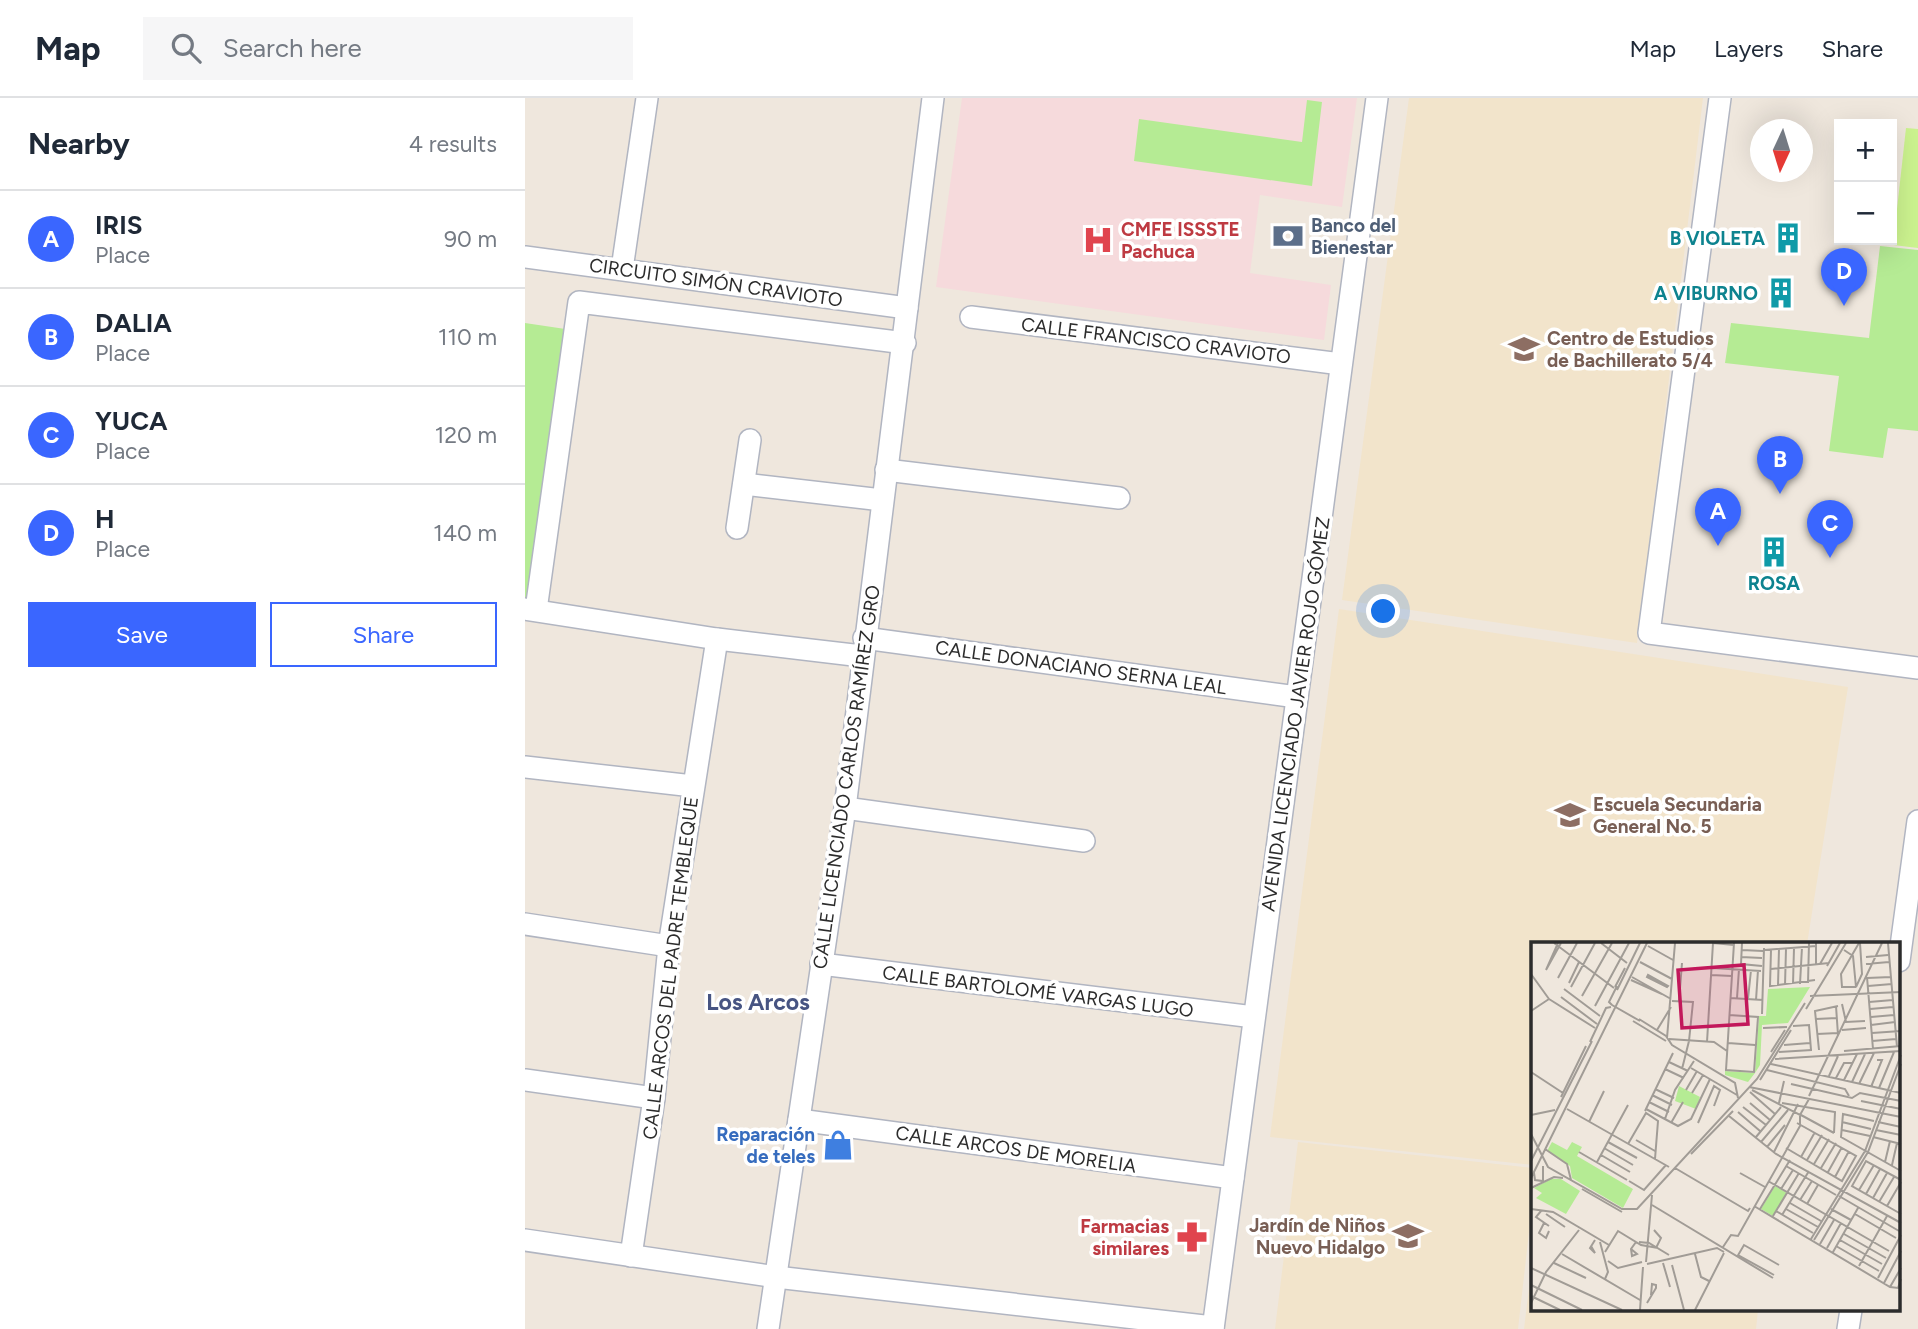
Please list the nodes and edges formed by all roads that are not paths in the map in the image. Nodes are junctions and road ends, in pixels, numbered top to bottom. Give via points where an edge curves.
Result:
1 (647, 98) edge
2 (933, 98) edge
3 (1377, 98) edge
4 (1720, 98) edge
5 (525, 257) edge
6 (622, 269) junction
7 (908, 308) junction
8 (971, 317) dead end
9 (905, 343) junction
10 (1342, 364) junction
11 (750, 440) dead end
12 (886, 470) junction
13 (744, 484) junction
14 (1119, 498) dead end
15 (882, 500) junction
16 (737, 528) dead end
17 (531, 609) edge
18 (717, 639) junction
19 (863, 647) junction
20 (1918, 668) edge
21 (1297, 697) junction
22 (525, 767) edge
23 (693, 786) junction
24 (845, 808) junction
25 (1918, 821) edge
26 (1084, 841) dead end
27 (525, 924) edge
28 (669, 946) junction
29 (1901, 946) edge
30 (821, 964) junction
31 (1254, 1017) junction
32 (525, 1080) edge
33 (654, 1098) junction
34 (799, 1120) junction
35 (1233, 1178) junction
36 (525, 1240) edge
37 (631, 1256) junction
38 (776, 1277) junction
39 (1213, 1328) edge
40 (768, 1329) edge

1 - 6 street
2 - 7 street, CALLE LICENCIADO CARLOS RAMÍREZ GRO
3 - 10 street, AVENIDA LICENCIADO JAVIER ROJO GÓMEZ
4 - 20 street via 1649,633
5 - 6 street, CIRCUITO SIMÓN CRAVIOTO
6 - 7 street, CIRCUITO SIMÓN CRAVIOTO
7 - 9 street, CALLE LICENCIADO CARLOS RAMÍREZ GRO
8 - 10 street, CALLE FRANCISCO CRAVIOTO
9 - 12 street, CALLE LICENCIADO CARLOS RAMÍREZ GRO
9 - 17 street, CIRCUITO SIMÓN CRAVIOTO via 579,302
10 - 21 street, AVENIDA LICENCIADO JAVIER ROJO GÓMEZ
11 - 13 street
12 - 14 street
12 - 15 street, CALLE LICENCIADO CARLOS RAMÍREZ GRO
13 - 15 street
13 - 16 street
15 - 19 street, CALLE LICENCIADO CARLOS RAMÍREZ GRO
17 - 18 street, CALLE DONACIANO SERNA LEAL
18 - 19 street, CALLE DONACIANO SERNA LEAL
18 - 23 street, CALLE ARCOS DEL PADRE TEMBLEQUE
19 - 21 street, CALLE DONACIANO SERNA LEAL
19 - 24 street, CALLE LICENCIADO CARLOS RAMÍREZ GRO
21 - 31 street, AVENIDA LICENCIADO JAVIER ROJO GÓMEZ
22 - 23 street
23 - 28 street, CALLE ARCOS DEL PADRE TEMBLEQUE
24 - 26 street
24 - 30 street, CALLE LICENCIADO CARLOS RAMÍREZ GRO
25 - 29 street
27 - 28 street
28 - 33 street, CALLE ARCOS DEL PADRE TEMBLEQUE
30 - 31 street, CALLE BARTOLOMÉ VARGAS LUGO
30 - 34 street, CALLE LICENCIADO CARLOS RAMÍREZ GRO
31 - 35 street, AVENIDA LICENCIADO JAVIER ROJO GÓMEZ
32 - 33 street
33 - 37 street, CALLE ARCOS DEL PADRE TEMBLEQUE
34 - 35 street, CALLE ARCOS DE MORELIA
34 - 38 street, CALLE LICENCIADO CARLOS RAMÍREZ GRO
35 - 39 street, AVENIDA LICENCIADO JAVIER ROJO GÓMEZ
36 - 37 street
37 - 38 street
38 - 39 street
38 - 40 street, CALLE LICENCIADO CARLOS RAMÍREZ GRO

